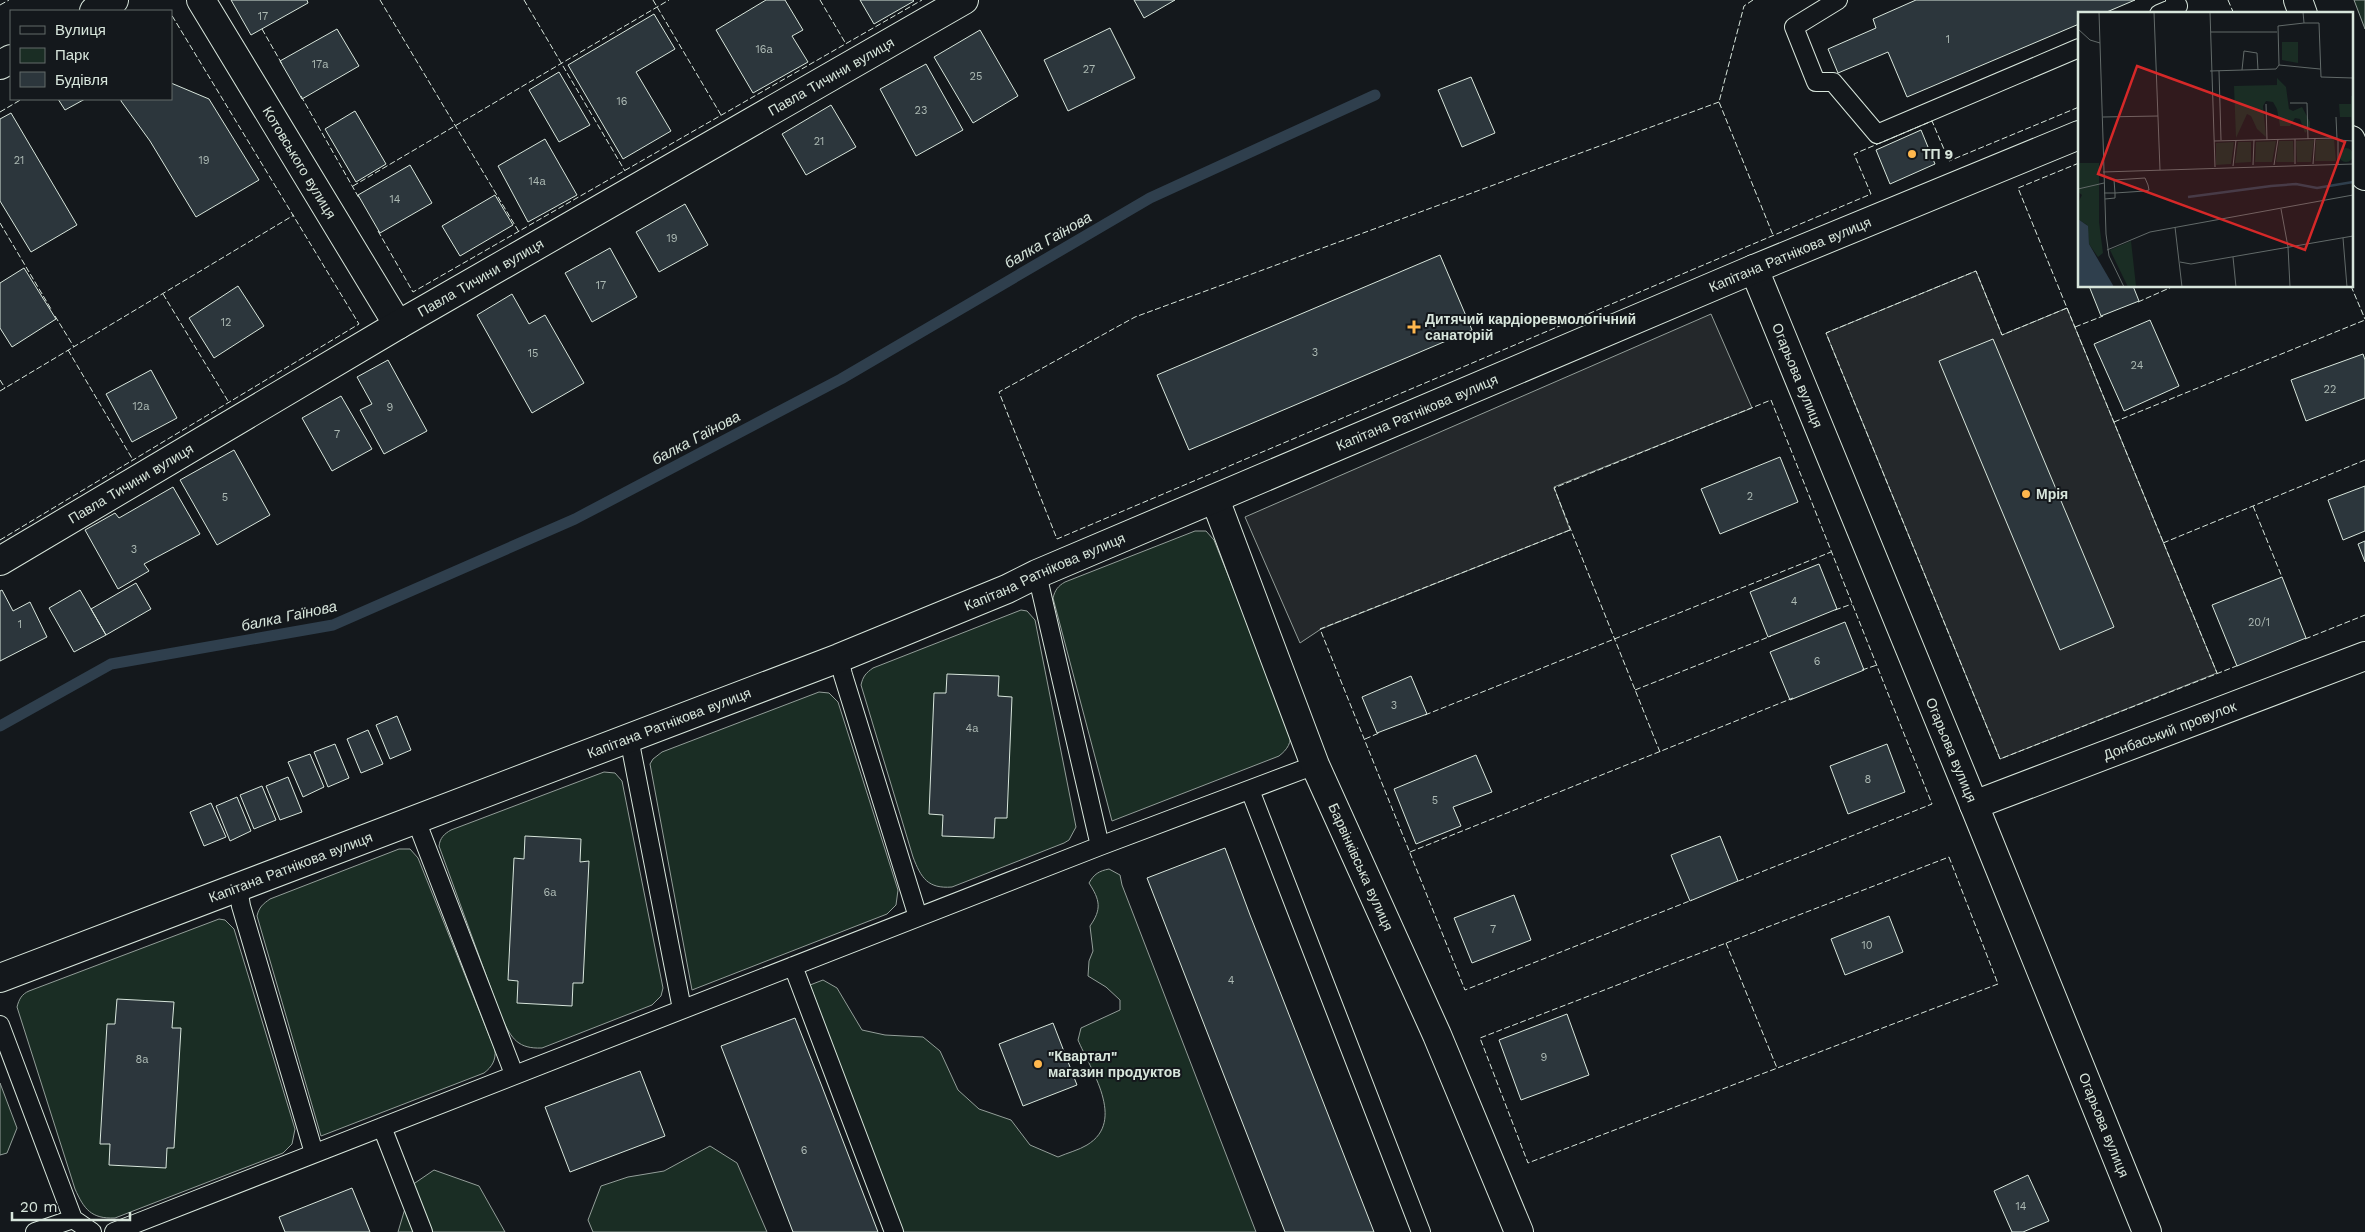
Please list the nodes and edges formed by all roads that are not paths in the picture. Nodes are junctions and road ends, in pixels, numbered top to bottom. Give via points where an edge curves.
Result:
1 (114, 0) edge
2 (201, 0) edge
3 (964, 0) edge
4 (1838, 0) edge
5 (2176, 0) edge
6 (2298, 0) edge
7 (96, 10) edge
8 (2164, 12) edge
9 (2302, 12) edge
10 (2078, 48) edge
11 (2078, 135) edge
12 (2352, 143) edge
13 (2365, 176) edge
14 (1754, 269) junction
15 (398, 325) junction
16 (1215, 499) junction
17 (0, 561) edge
18 (1037, 574) junction
19 (2365, 656) edge
20 (839, 658) junction
21 (629, 738) junction
22 (1315, 765) junction
23 (1250, 790) junction
24 (1974, 805) junction
25 (416, 820) junction
26 (1100, 846) junction
27 (238, 888) junction
28 (918, 916) junction
29 (793, 966) junction
30 (0, 978) edge
31 (682, 1009) junction
32 (0, 1026) edge
33 (514, 1074) junction
34 (382, 1127) junction
35 (314, 1153) junction
36 (73, 1219) junction
37 (35, 1232) edge
38 (92, 1232) edge
39 (114, 1232) edge
40 (423, 1232) edge
41 (894, 1232) edge
42 (1421, 1232) edge
43 (1519, 1232) edge
44 (2147, 1232) edge

1 - 7 street
2 - 15 street, Котовського вулиця
3 - 15 street, Павла Тичини вулиця
4 - 10 lane via 1794,27 1816,82 1833,82 1878,134
5 - 8 lane via 2178,6
6 - 9 street
11 - 14 street, Капітана Ратнікова вулиця
12 - 13 street
14 - 16 street, Капітана Ратнікова вулиця
14 - 24 street, Огарьова вулиця
15 - 17 street, Павла Тичини вулиця
16 - 18 street, Капітана Ратнікова вулиця
16 - 22 street, Барвінківська вулиця
18 - 20 street, Капітана Ратнікова вулиця
18 - 26 lane
19 - 24 street, Донбаський провулок
20 - 21 street, Капітана Ратнікова вулиця
20 - 28 lane
21 - 25 street, Капітана Ратнікова вулиця
21 - 31 lane
22 - 23 lane
22 - 43 street, Барвінківська вулиця via 1437,1035
23 - 26 lane
23 - 42 lane
24 - 44 street, Огарьова вулиця
25 - 27 street, Капітана Ратнікова вулиця
25 - 33 lane
26 - 28 lane
27 - 30 street, Капітана Ратнікова вулиця
27 - 35 lane
28 - 29 lane
29 - 31 lane
29 - 41 lane
31 - 33 lane
32 - 36 lane
33 - 34 lane
34 - 35 lane
34 - 40 lane
35 - 39 lane
36 - 37 lane
36 - 38 lane

